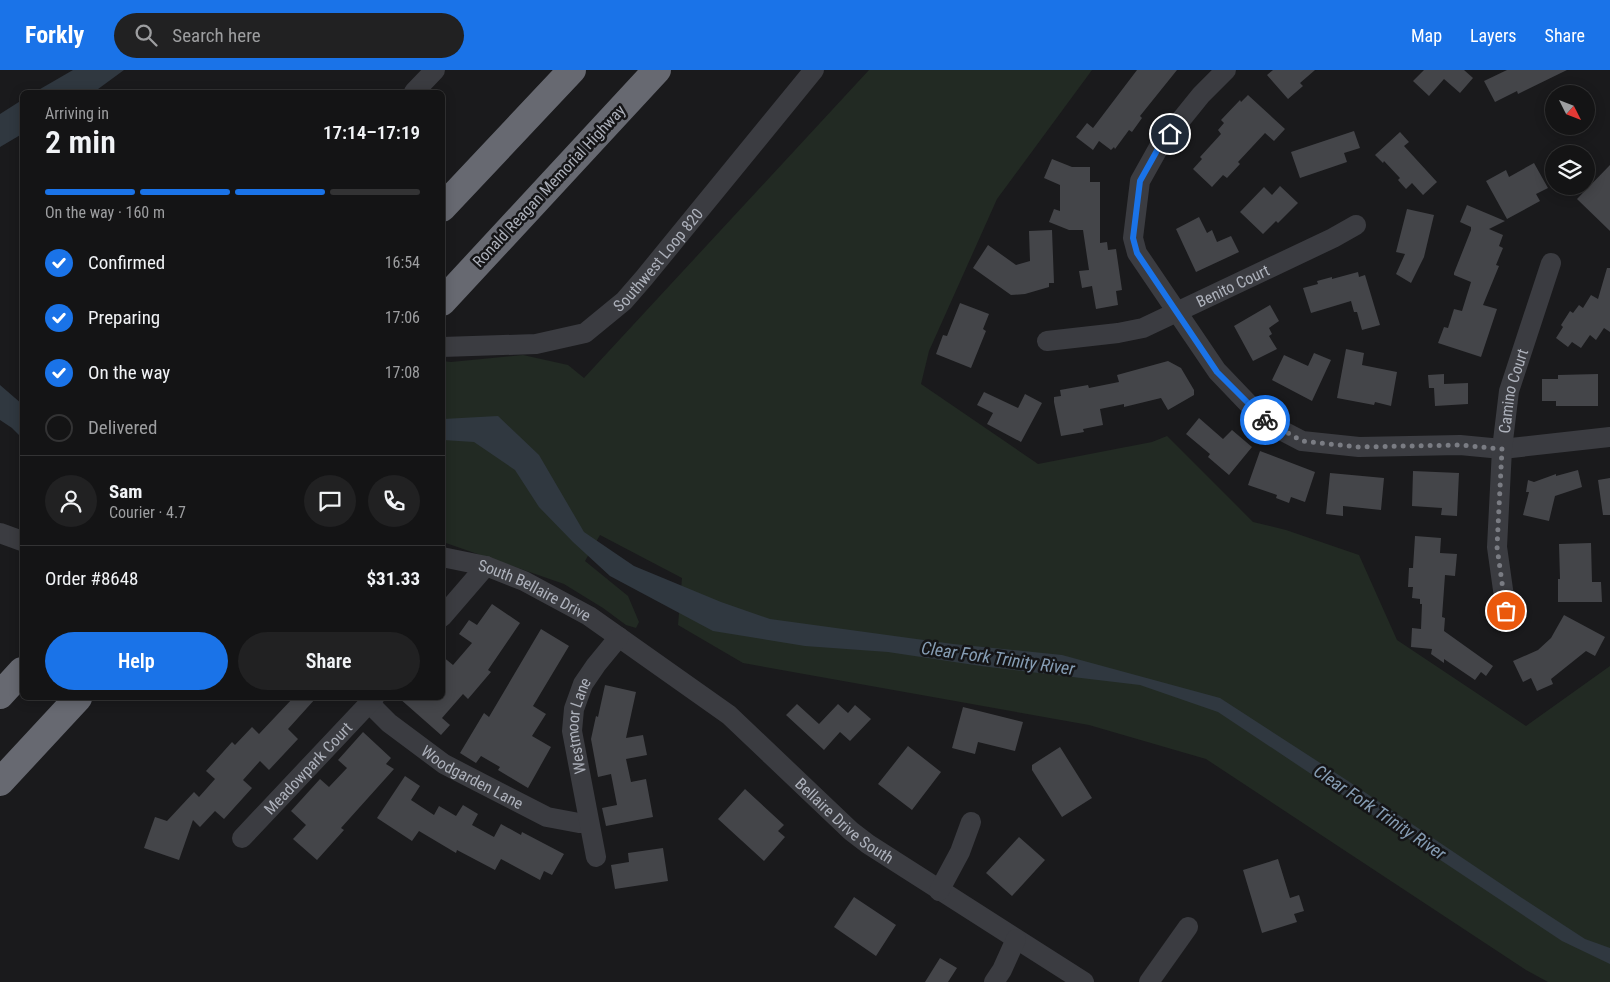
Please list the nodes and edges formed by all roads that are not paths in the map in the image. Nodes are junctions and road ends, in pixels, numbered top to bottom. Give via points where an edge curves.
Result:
1 (435, 70) edge
2 (572, 70) edge
3 (657, 70) edge
4 (814, 70) edge
5 (1226, 70) edge
6 (416, 90) edge
7 (445, 205) edge
8 (1356, 225) dead end
9 (1551, 263) dead end
10 (451, 292) edge
11 (1177, 312) junction
12 (1047, 341) dead end
13 (445, 347) edge
14 (1610, 437) edge
15 (1502, 449) junction
16 (0, 532) edge
17 (20, 540) edge
18 (445, 558) edge
19 (486, 566) junction
20 (1506, 611) dead end
21 (445, 614) edge
22 (619, 637) junction
23 (20, 673) edge
24 (0, 695) edge
25 (76, 700) edge
26 (371, 700) edge
27 (0, 782) edge
28 (589, 822) junction
29 (971, 822) dead end
30 (242, 838) dead end
31 (596, 857) dead end
32 (939, 890) junction
33 (1188, 927) dead end
34 (1016, 939) junction
35 (994, 982) edge
36 (1084, 982) edge
37 (1148, 982) edge

1 - 6 street
2 - 7 highway
3 - 10 highway, Ronald Reagan Memorial Highway
4 - 13 street, Southwest Loop 820 via 624,301 585,333 536,344
5 - 11 street via 1159,147 1140,181 1133,238 1137,253
8 - 11 street, Benito Court
9 - 15 street, Camino Court via 1510,391
11 - 12 street, Benito Court via 1143,328
11 - 15 street via 1217,372 1260,416 1302,441 1358,447 1460,445
14 - 15 street
15 - 20 street, Camino Court via 1497,547
16 - 17 street
18 - 19 street, South Bellaire Drive
19 - 21 street
19 - 22 street, South Bellaire Drive via 561,600
22 - 28 street, Westmoor Lane via 583,684 574,710 572,731
22 - 32 street, Bellaire Drive South via 729,715 851,831
23 - 24 highway
25 - 27 highway
26 - 28 street, Woodgarden Lane via 389,723 444,764 548,816
26 - 30 street, Meadowpark Court
28 - 31 street, Westmoor Lane
29 - 32 street via 960,852
32 - 34 street, Bellaire Drive South
33 - 37 street
34 - 35 street
34 - 36 street, Bellaire Drive South

